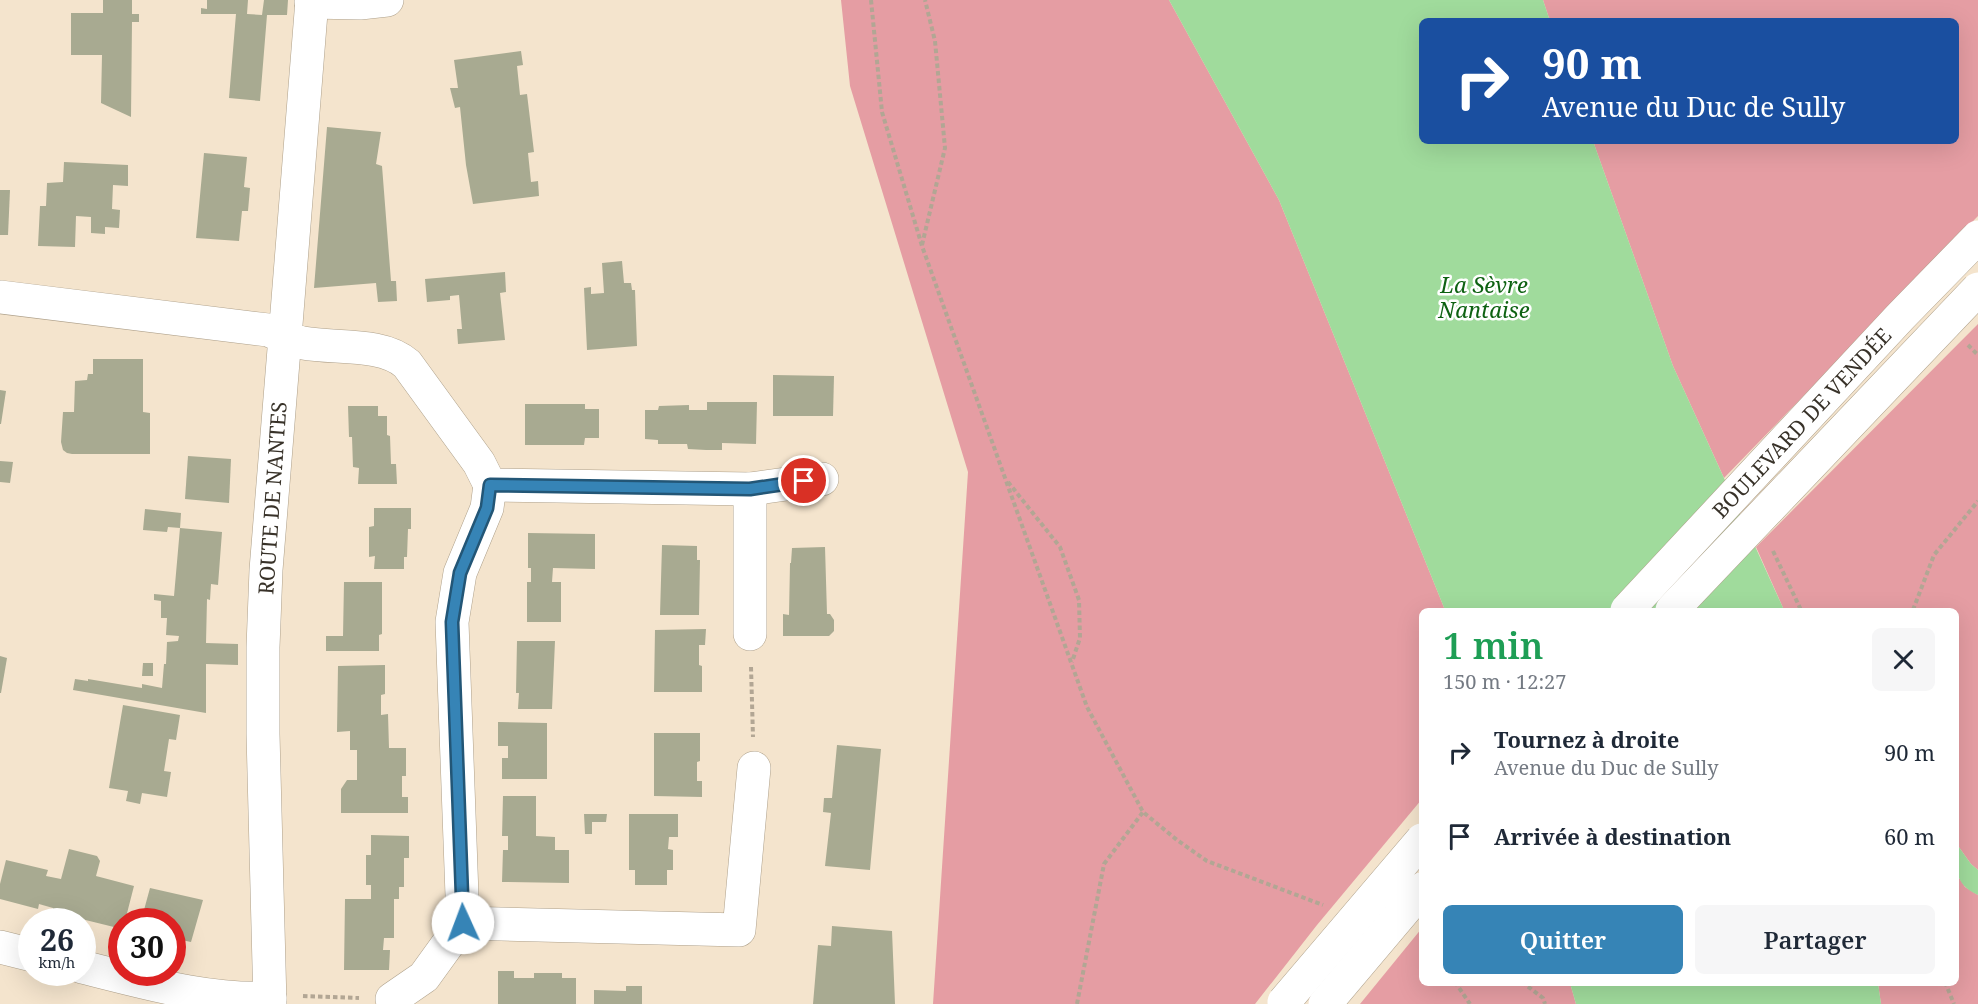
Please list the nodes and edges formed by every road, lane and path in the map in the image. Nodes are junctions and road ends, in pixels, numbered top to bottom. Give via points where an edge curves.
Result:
1 (383, 0) edge
2 (871, 0) edge
3 (925, 0) edge
4 (312, 1) edge
5 (1978, 237) edge
6 (922, 246) junction
7 (1978, 289) edge
8 (0, 297) edge
9 (285, 337) junction
10 (822, 479) dead end
11 (1006, 480) junction
12 (490, 485) junction
13 (750, 489) junction
14 (1978, 501) edge
15 (1629, 608) edge
16 (1674, 608) edge
17 (1914, 608) edge
18 (750, 634) joint
19 (1072, 662) junction
20 (754, 768) joint
21 (1143, 812) junction
22 (1419, 844) edge
23 (1419, 893) edge
24 (1325, 906) dead end
25 (463, 923) junction
26 (0, 947) edge
27 (18, 952) edge
28 (96, 970) edge
29 (1458, 986) edge
30 (1527, 986) edge
31 (1946, 986) edge
32 (392, 999) joint
33 (270, 1001) edge
34 (1284, 1002) dead end
35 (1470, 1003) edge
36 (1077, 1004) edge
37 (1325, 1004) edge
38 (1545, 1004) edge
39 (1953, 1004) edge

1 - 4 main road
2 - 6 path via 882,112
3 - 6 path via 935,41 945,148
4 - 9 main road, ROUTE DE NANTES
5 - 15 main road, BOULEVARD DE VENDÉE, bridge
6 - 11 path
7 - 16 main road, BOULEVARD DE VENDÉE, bridge
8 - 9 main road via 268,330
9 - 12 main road via 399,357 479,463
9 - 33 main road, ROUTE DE NANTES via 263,647
10 - 13 main road
11 - 19 path
11 - 19 path via 1060,547 1079,600 1080,638
12 - 13 main road
12 - 25 main road via 487,508 460,573 452,622
13 - 18 main road
14 - 17 path via 1934,555
18 - 20 path
19 - 21 path via 1087,707
20 - 25 main road via 739,930
21 - 24 path via 1207,861
21 - 36 path via 1104,864
22 - 34 main road, bridge
23 - 37 main road, bridge
25 - 32 main road via 424,977
26 - 27 main road
28 - 33 main road via 180,991
29 - 35 path
30 - 38 path
31 - 39 path
32 - 33 path via 298,995

